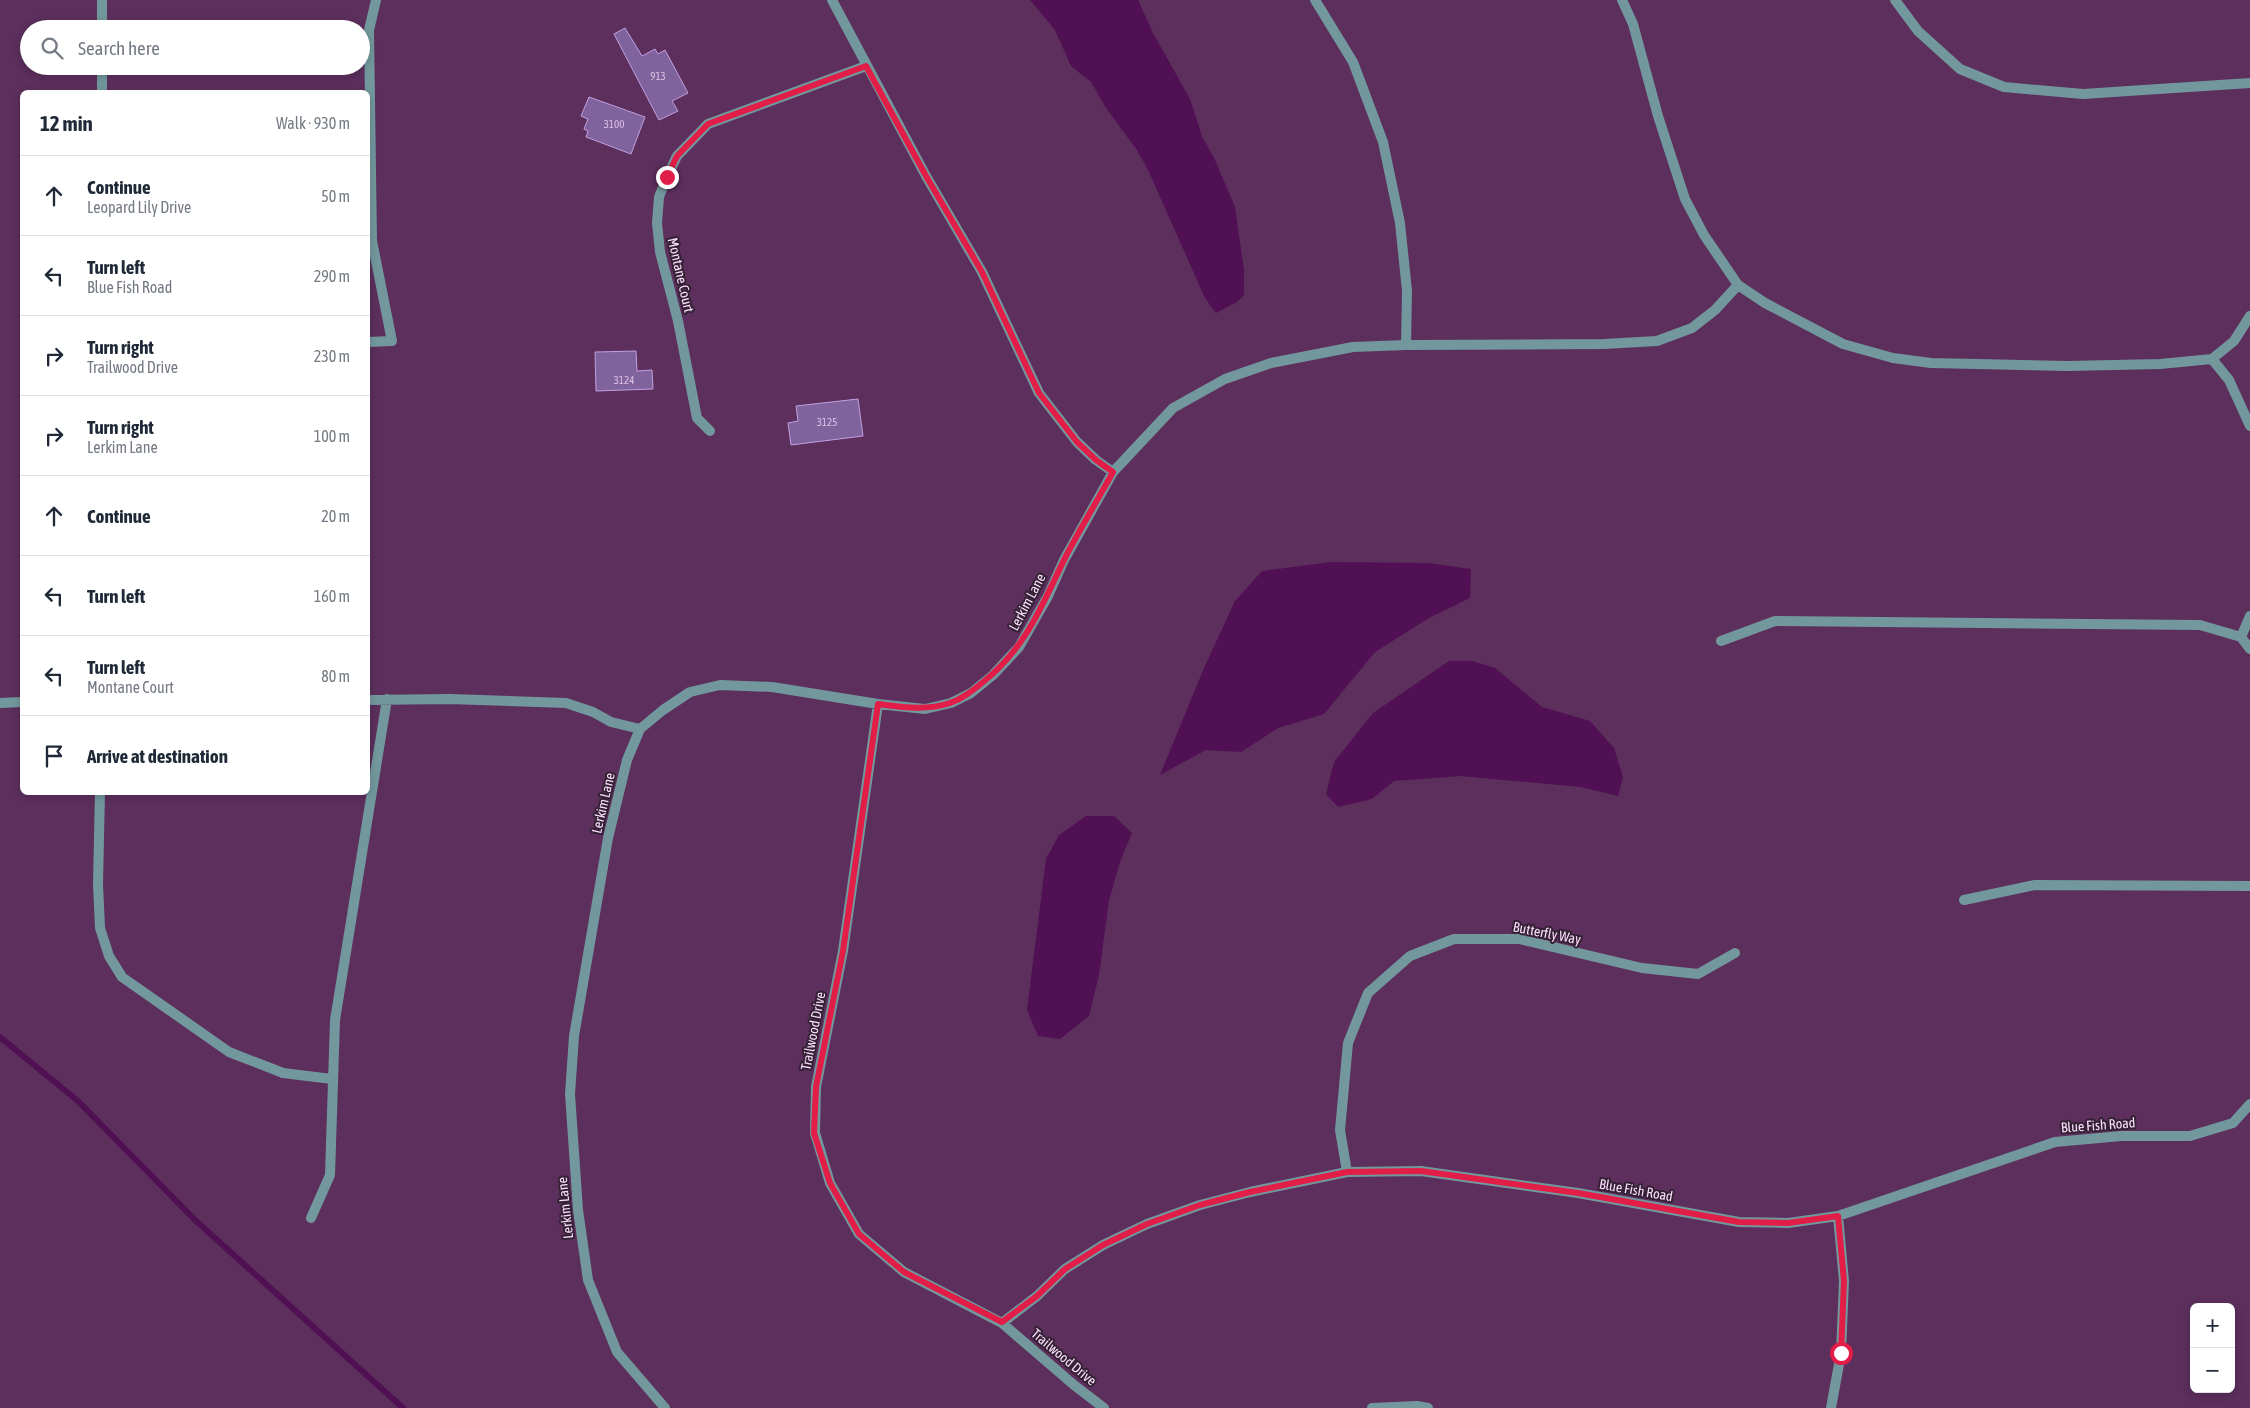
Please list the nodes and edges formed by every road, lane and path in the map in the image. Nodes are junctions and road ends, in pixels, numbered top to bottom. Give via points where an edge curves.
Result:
1 (102, 0) edge
2 (376, 0) edge
3 (832, 0) edge
4 (1316, 0) edge
5 (1622, 0) edge
6 (1895, 0) edge
7 (102, 20) edge
8 (370, 26) edge
9 (866, 66) junction
10 (102, 75) edge
11 (370, 75) edge
12 (2250, 82) edge
13 (102, 90) edge
14 (370, 90) edge
15 (370, 100) edge
16 (1738, 285) junction
17 (2250, 316) edge
18 (370, 342) edge
19 (1406, 345) junction
20 (2212, 359) junction
21 (2250, 426) edge
22 (710, 431) dead end
23 (1113, 472) junction
24 (2250, 616) edge
25 (2241, 636) junction
26 (1722, 641) dead end
27 (2250, 649) edge
28 (370, 700) edge
29 (387, 700) junction
30 (20, 702) edge
31 (0, 703) edge
32 (878, 704) junction
33 (640, 729) junction
34 (100, 795) edge
35 (2250, 886) edge
36 (1964, 900) dead end
37 (1735, 953) dead end
38 (332, 1079) junction
39 (2250, 1104) edge
40 (1347, 1172) junction
41 (1838, 1216) junction
42 (311, 1218) dead end
43 (1002, 1322) junction
44 (665, 1408) edge
45 (1104, 1408) edge
46 (1372, 1408) edge
47 (1428, 1408) edge
48 (1831, 1408) edge

1 - 7 street
2 - 8 street
3 - 9 street
4 - 19 street via 1352,62 1382,142 1400,223 1407,291
5 - 16 street via 1633,24 1685,199 1704,235
6 - 12 street via 1918,31 1960,69 2004,87 2083,94
9 - 22 street, Montane Court via 708,124 677,156 667,177 659,197 656,223 660,252 678,321 697,418
9 - 23 street via 982,272 1039,393 1077,442
10 - 13 street
11 - 14 street
15 - 18 street via 372,241 392,341
16 - 19 street, Lerkim Lane via 1715,310 1692,328 1657,341
16 - 20 street via 1842,344 1893,358 1931,363 2066,366 2160,364
17 - 20 street via 2234,341
19 - 23 street, Lerkim Lane via 1353,348 1271,363 1225,379 1173,408
20 - 21 street via 2229,380
23 - 32 street, Lerkim Lane via 1018,647 993,675 970,693 950,703 925,709
24 - 25 street
25 - 26 street via 2200,625 1775,621
25 - 27 street
28 - 29 street
29 - 33 street via 566,702 611,722
29 - 38 street via 334,1020
30 - 31 street
32 - 33 street, Lerkim Lane via 772,687 720,685 690,692
32 - 43 street, Trailwood Drive via 843,951 816,1087 814,1133 830,1183 859,1234 904,1272
33 - 44 street, Lerkim Lane via 627,760 608,838 574,1036 570,1094 578,1210 588,1280 617,1352
34 - 38 street via 100,928 109,956 122,977 229,1052 283,1074
35 - 36 street via 2036,885
37 - 40 street, Butterfly Way via 1698,974 1642,968 1518,939 1454,939 1410,956 1368,992 1348,1043 1340,1130
38 - 42 street via 330,1175
39 - 41 street, Blue Fish Road via 2233,1123 2190,1136 2121,1136 2055,1142
40 - 41 street, Blue Fish Road via 1421,1171 1578,1193 1739,1222 1788,1223
40 - 43 street, Blue Fish Road via 1217,1201 1147,1224 1103,1245 1065,1269 1037,1296
41 - 48 street via 1844,1281 1841,1353
43 - 45 street, Trailwood Drive
46 - 47 street

